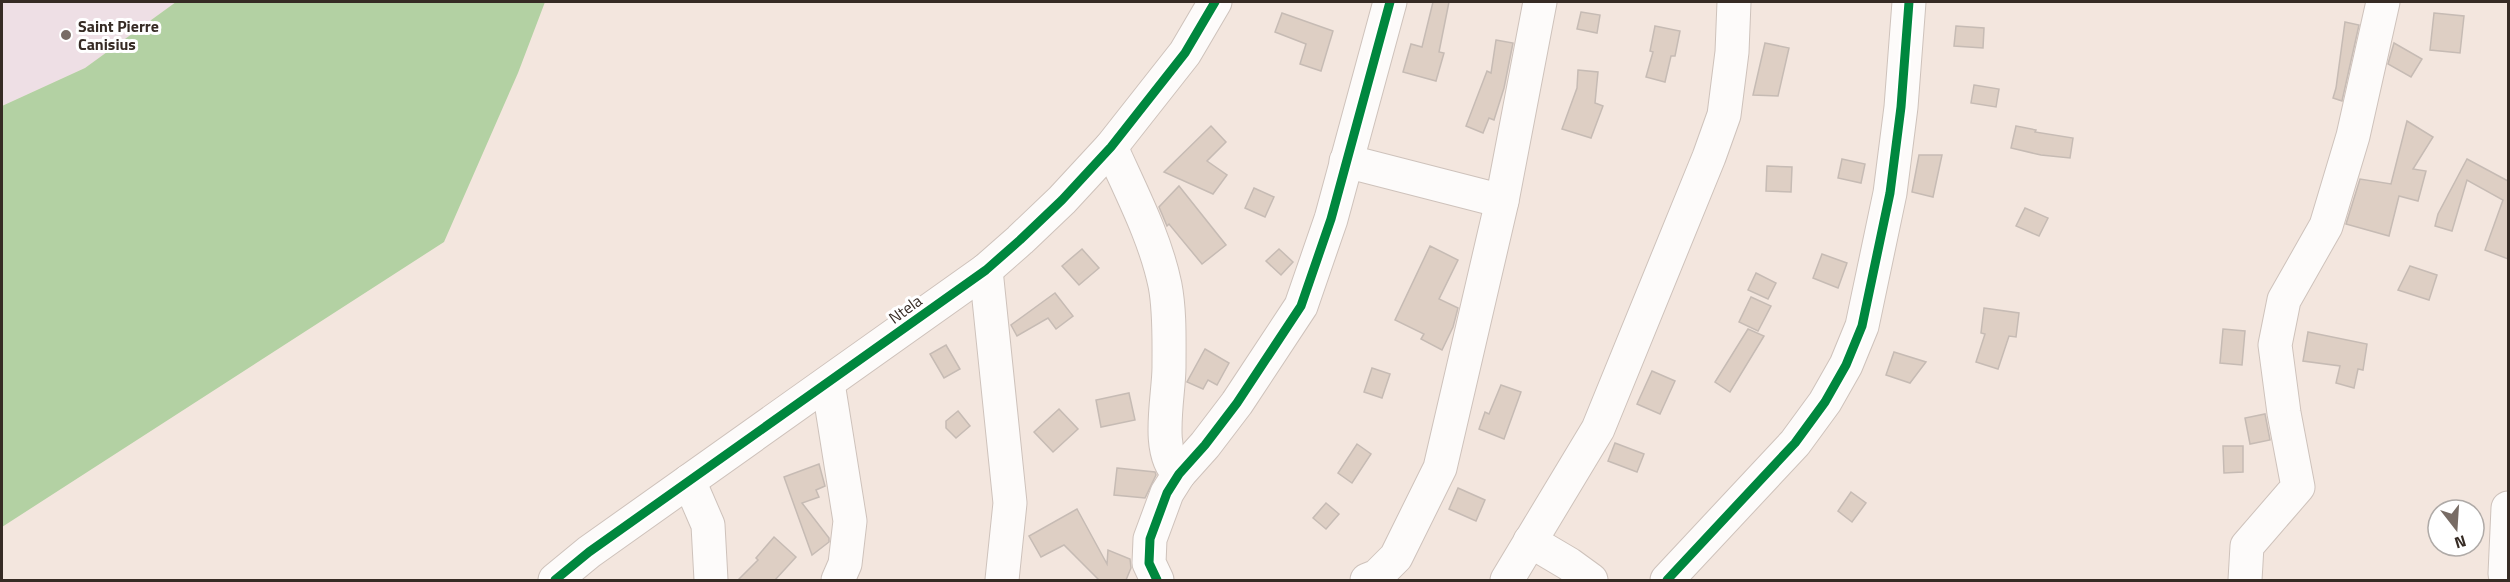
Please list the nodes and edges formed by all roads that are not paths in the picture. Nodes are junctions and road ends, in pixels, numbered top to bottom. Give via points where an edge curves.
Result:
1 (1215, 2) edge
2 (1390, 2) edge
3 (1540, 2) edge
4 (1734, 2) edge
5 (1910, 2) edge
6 (2383, 2) edge
7 (1111, 147) junction
8 (1346, 161) junction
9 (1502, 201) junction
10 (986, 270) junction
11 (828, 383) junction
12 (1179, 474) junction
13 (689, 481) junction
14 (2508, 508) edge
15 (1530, 541) junction
16 (2508, 578) edge
17 (555, 580) edge
18 (711, 580) edge
19 (838, 580) edge
20 (1002, 580) edge
21 (1157, 580) edge
22 (1367, 580) edge
23 (1507, 580) edge
24 (1591, 580) edge
25 (1667, 580) edge
26 (2245, 580) edge

1 - 7 street, Ntela via 1185,53
2 - 8 street
3 - 9 street
4 - 15 street via 1724,115 1709,157 1599,429
5 - 25 street via 1890,193 1862,326 1850,356 1825,402 1795,442
6 - 26 street via 2353,136 2326,226 2284,300 2275,345 2298,487 2247,546
7 - 10 street, Ntela via 1054,208
7 - 12 street via 1152,241 1165,286 1169,370 1165,418 1173,469
8 - 9 street
8 - 12 street via 1301,306 1238,403
9 - 22 street via 1440,468 1396,557 1377,576
10 - 11 street, Ntela
10 - 20 street via 1010,503
11 - 13 street, Ntela
11 - 19 street via 850,521 845,564
12 - 21 street via 1167,493 1150,539 1149,563
13 - 17 street, Ntela
13 - 18 street via 708,525
14 - 16 street
15 - 23 street
15 - 24 street

